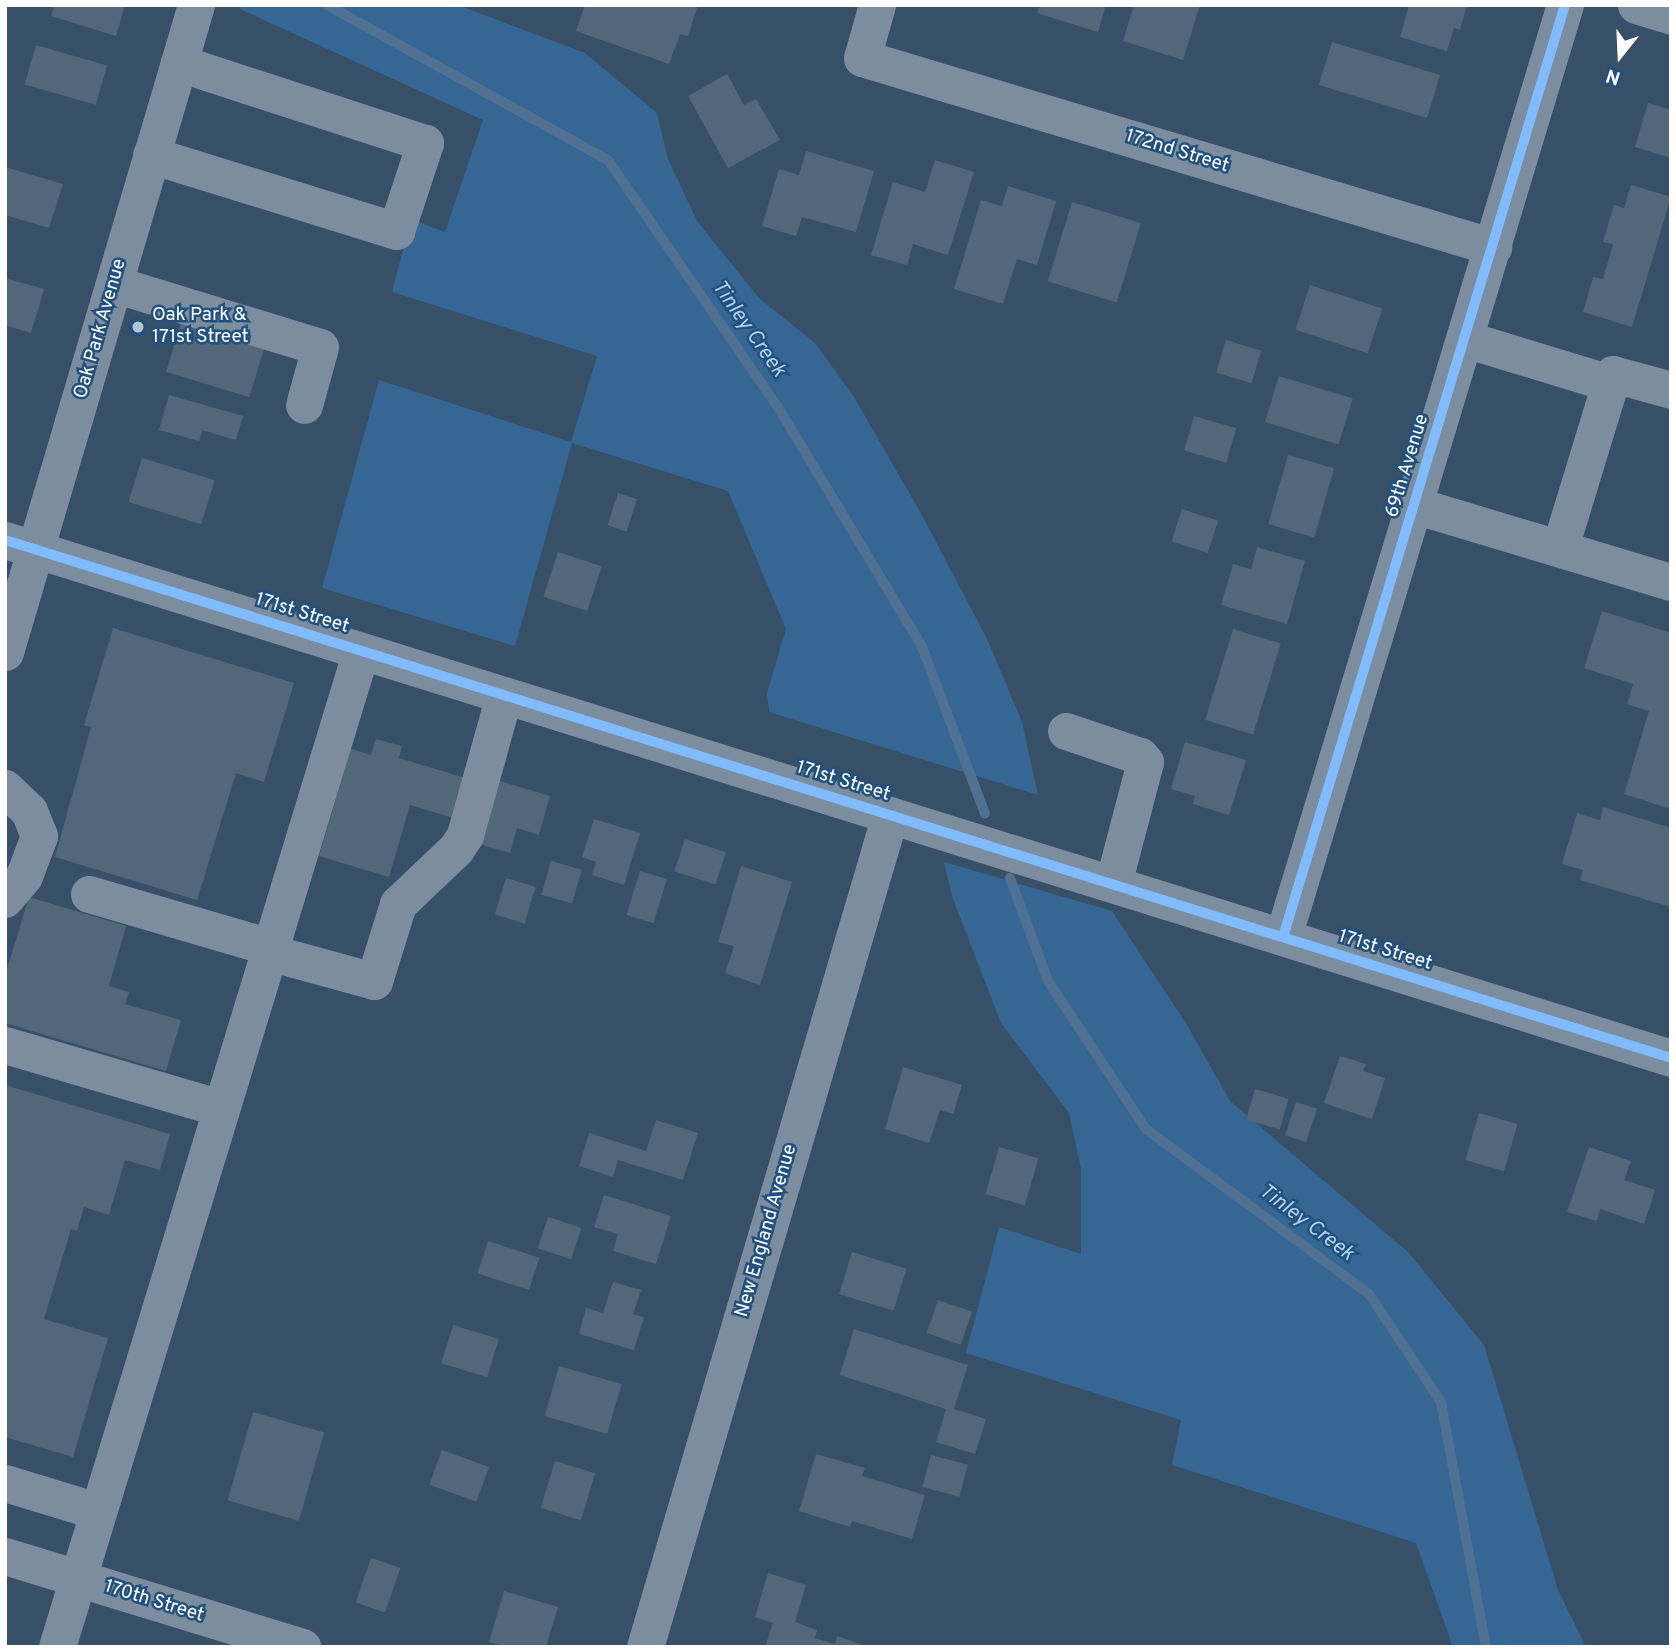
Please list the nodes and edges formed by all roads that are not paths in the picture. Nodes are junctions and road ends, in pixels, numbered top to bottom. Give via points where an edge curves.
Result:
1 (196, 5) edge
2 (877, 5) edge
3 (1565, 5) edge
4 (1636, 5) edge
5 (1671, 16) edge
6 (179, 63) junction
7 (152, 155) junction
8 (1493, 247) junction
9 (114, 284) junction
10 (1465, 339) junction
11 (1610, 383) junction
12 (1671, 390) edge
13 (304, 405) dead end
14 (1415, 505) junction
15 (20, 545) edge
16 (1560, 547) junction
17 (1671, 582) edge
18 (361, 651) junction
19 (5, 652) edge
20 (504, 695) junction
21 (1066, 731) dead end
22 (5, 788) edge
23 (890, 815) junction
24 (1113, 884) junction
25 (89, 894) dead end
26 (5, 899) edge
27 (1283, 937) junction
28 (269, 950) junction
29 (5, 1045) edge
30 (1671, 1058) edge
31 (220, 1108) junction
32 (5, 1483) edge
33 (97, 1511) junction
34 (5, 1556) edge
35 (77, 1578) junction
36 (57, 1647) edge
37 (302, 1647) edge
38 (645, 1647) edge

1 - 6 street, Oak Park Avenue
2 - 8 street, 172nd Street via 862,58
3 - 8 street, 69th Avenue
4 - 5 street
6 - 7 street, Oak Park Avenue
6 - 7 street via 425,143 396,231
7 - 9 street, Oak Park Avenue
8 - 10 street, 69th Avenue
9 - 13 street via 320,347
9 - 15 street, Oak Park Avenue
10 - 11 street
10 - 14 street, 69th Avenue
11 - 12 street via 1613,374
11 - 16 street
14 - 16 street
14 - 27 street, 69th Avenue
15 - 18 street, 171st Street
15 - 19 street, Oak Park Avenue
16 - 17 street
18 - 20 street, 171st Street
18 - 28 street
20 - 23 street, 171st Street
20 - 28 street via 465,835 398,904 374,981
21 - 24 street via 1140,756 1145,762
22 - 26 street via 29,811 39,836 24,876
23 - 24 street, 171st Street
23 - 38 street, New England Avenue
24 - 27 street, 171st Street
25 - 28 street
27 - 30 street, 171st Street
28 - 31 street
29 - 31 street
31 - 33 street
32 - 33 street
33 - 35 street
34 - 35 street, 170th Street
35 - 36 street
35 - 37 street, 170th Street

